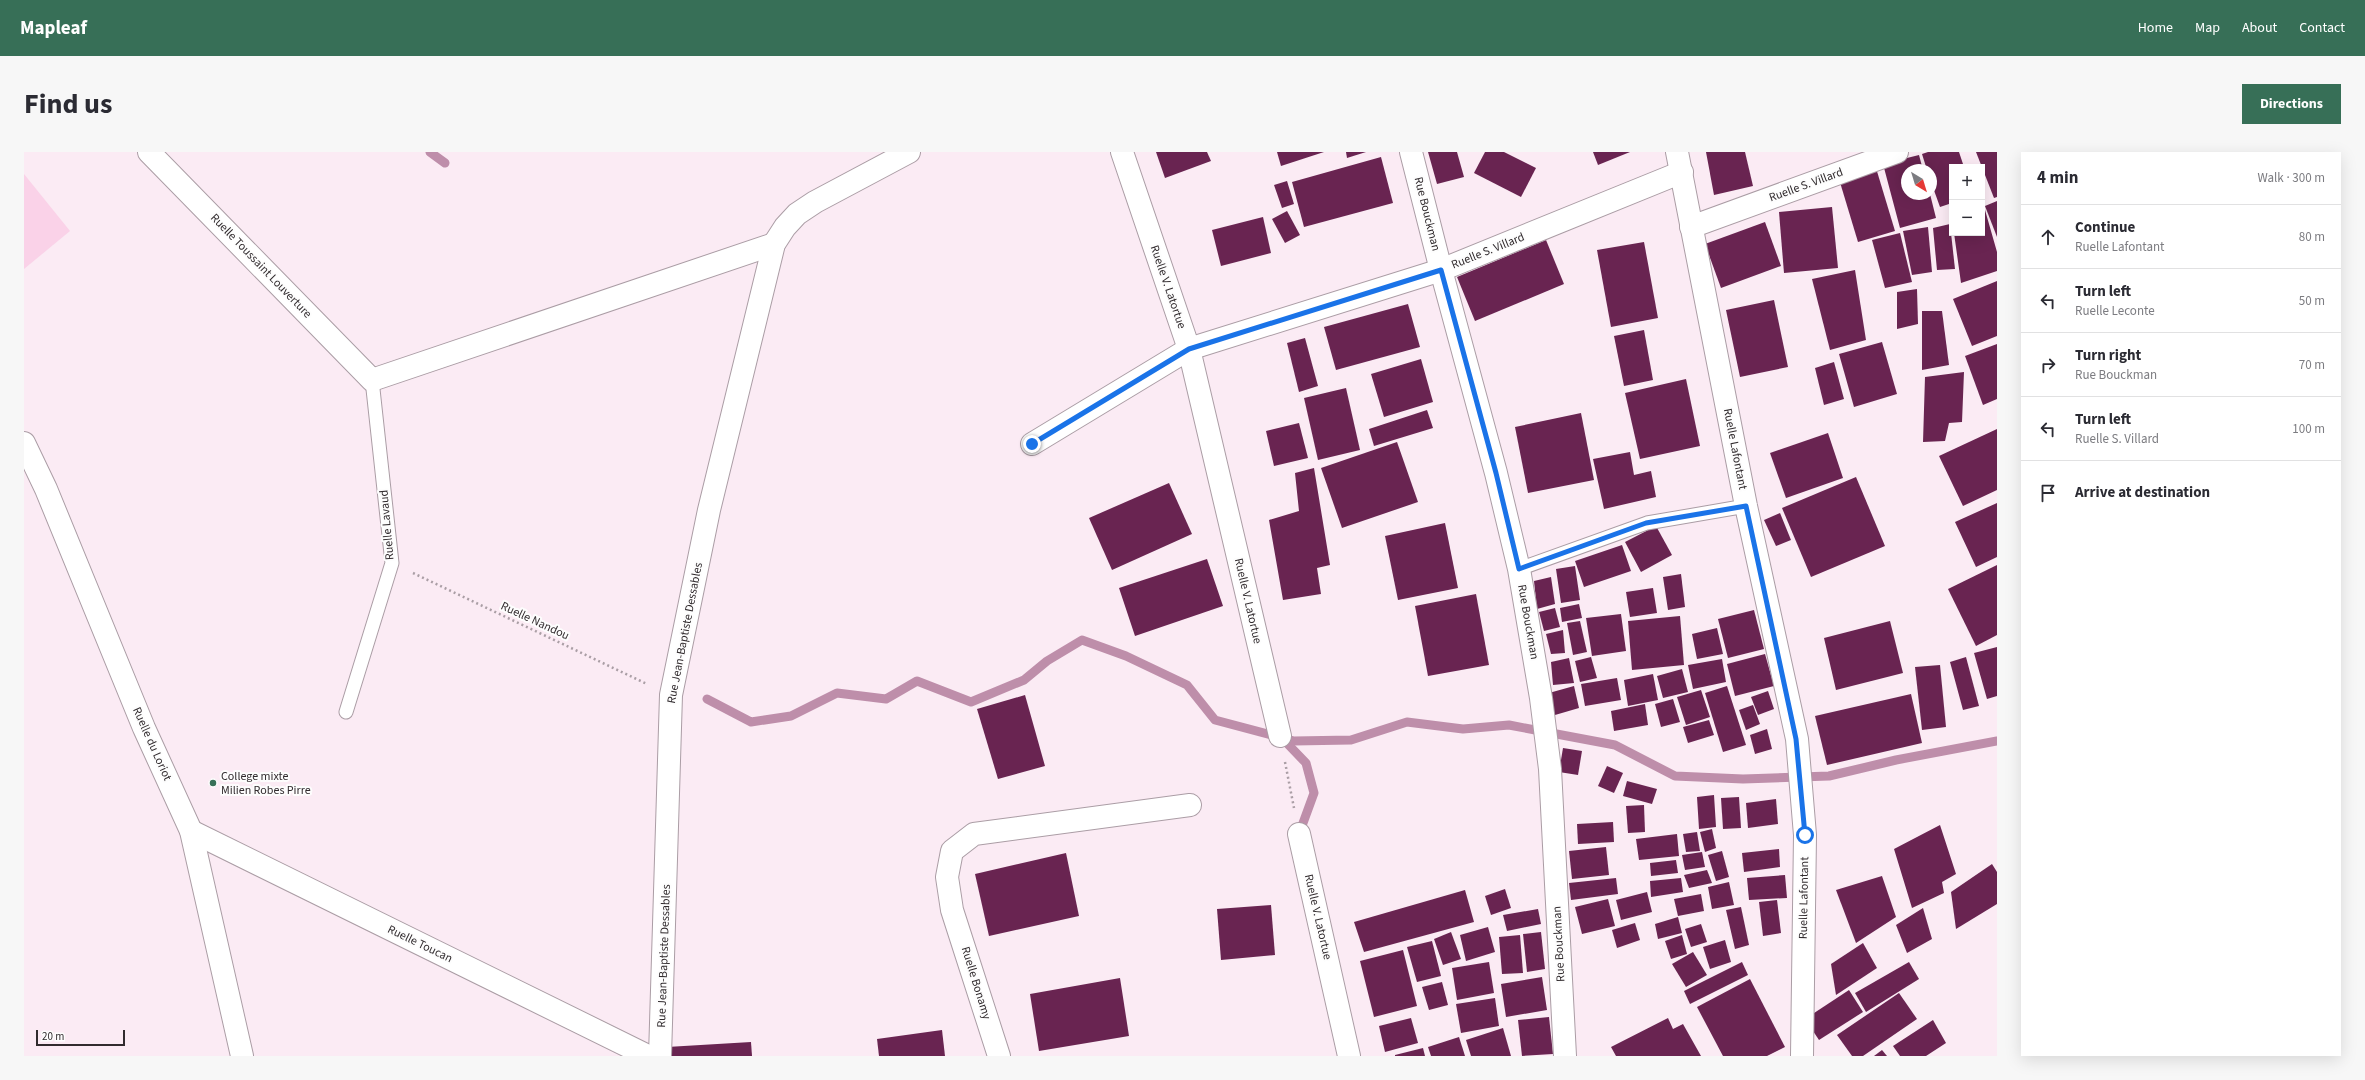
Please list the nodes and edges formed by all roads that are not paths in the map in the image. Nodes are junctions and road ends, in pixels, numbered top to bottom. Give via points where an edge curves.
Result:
1 (150, 152) edge
2 (909, 152) edge
3 (1122, 152) edge
4 (1411, 152) edge
5 (1897, 152) edge
6 (1679, 162) edge
7 (1692, 226) junction
8 (774, 244) junction
9 (1441, 270) junction
10 (1189, 349) junction
11 (372, 380) junction
12 (24, 443) edge
13 (1032, 444) dead end
14 (1746, 506) junction
15 (1519, 569) junction
16 (346, 712) dead end
17 (1280, 736) road end
18 (1190, 805) dead end
19 (192, 831) junction
20 (1299, 834) road end
21 (242, 1056) edge
22 (648, 1056) edge
23 (660, 1056) edge
24 (999, 1056) edge
25 (1349, 1056) edge
26 (1565, 1056) edge
27 (1802, 1056) edge

1 - 11 street, Ruelle Toussaint Louverture
2 - 8 street, Rue Jean-Baptiste Dessables via 797,214
3 - 10 street, Ruelle V. Latortue
4 - 9 street, Rue Bouckman
5 - 7 street, Ruelle S. Villard
6 - 7 street, Ruelle Lafontant
6 - 9 street, Ruelle S. Villard
7 - 14 street, Ruelle Lafontant
8 - 11 street
8 - 23 street, Rue Jean-Baptiste Dessables via 709,510 671,695
9 - 10 street, Ruelle S. Villard
9 - 15 street, Rue Bouckman
10 - 13 street, Ruelle S. Villard
10 - 17 street, Ruelle V. Latortue
11 - 16 lane, Ruelle Lavaud via 392,563
12 - 19 street, Ruelle du Loriot via 46,489 144,728
14 - 15 lane via 1646,523
14 - 27 street, Ruelle Lafontant via 1796,739 1805,835
15 - 26 street, Rue Bouckman via 1542,698 1550,769
18 - 24 street, Ruelle Bonamy via 974,834 952,851 947,877 952,910
19 - 21 street, Ruelle du Loriot
19 - 22 street, Ruelle Toucan
20 - 25 street, Ruelle V. Latortue

